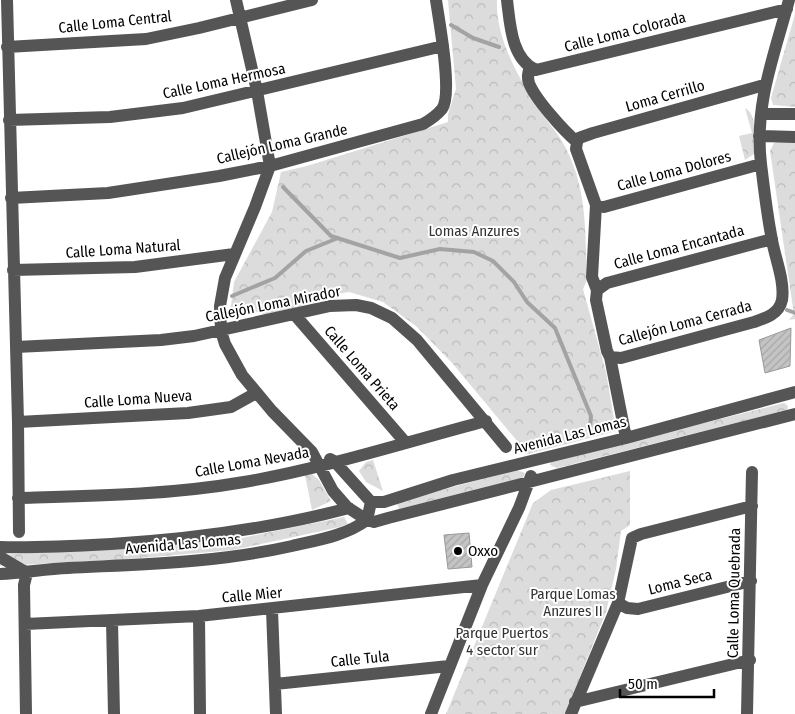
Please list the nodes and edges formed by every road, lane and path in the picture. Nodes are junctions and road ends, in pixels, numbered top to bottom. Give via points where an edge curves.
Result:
1 (7, 0) edge
2 (236, 0) edge
3 (312, 0) edge
4 (436, 0) edge
5 (507, 0) edge
6 (788, 4) edge
7 (240, 19) junction
8 (443, 46) junction
9 (7, 47) junction
10 (530, 67) junction
11 (764, 86) junction
12 (257, 91) junction
13 (761, 114) junction
14 (795, 114) edge
15 (9, 120) junction
16 (759, 136) junction
17 (795, 137) edge
18 (577, 142) junction
19 (761, 164) junction
20 (270, 166) junction
21 (11, 198) junction
22 (596, 205) junction
23 (772, 239) junction
24 (234, 254) junction
25 (13, 270) junction
26 (598, 290) junction
27 (295, 315) junction
28 (221, 331) junction
29 (16, 347) junction
30 (610, 356) junction
31 (795, 392) edge
32 (256, 393) junction
33 (795, 414) edge
34 (486, 420) junction
35 (18, 422) junction
36 (626, 438) junction
37 (405, 442) junction
38 (506, 447) dead end
39 (312, 452) junction
40 (536, 459) junction
41 (335, 462) junction
42 (319, 467) junction
43 (752, 472) dead end
44 (530, 481) junction
45 (18, 498) junction
46 (371, 502) junction
47 (752, 506) junction
48 (349, 508) junction
49 (367, 520) junction
50 (19, 532) dead end
51 (0, 547) edge
52 (0, 557) edge
53 (27, 573) junction
54 (0, 574) edge
55 (751, 581) junction
56 (482, 585) junction
57 (618, 603) junction
58 (272, 610) junction
59 (199, 616) junction
60 (112, 621) junction
61 (25, 624) junction
62 (750, 660) junction
63 (449, 666) junction
64 (275, 684) junction
65 (573, 708) edge
66 (26, 714) edge
67 (114, 714) edge
68 (200, 714) edge
69 (276, 714) edge
70 (431, 714) edge
71 (747, 714) edge

1 - 9 street
2 - 7 street
3 - 7 street, Calle Loma Central
4 - 8 street, Callejón Loma Grande
5 - 10 street via 514,40
6 - 10 street, Calle Loma Colorada via 543,69
6 - 11 street, Callejón Loma Cerrada
7 - 9 street, Calle Loma Central via 146,39
7 - 12 street
8 - 12 street, Calle Loma Hermosa
8 - 20 street, Callejón Loma Grande via 446,98 442,109 433,117 410,129
9 - 15 street
10 - 18 street via 528,76 532,88 565,132
11 - 13 street, Callejón Loma Cerrada
11 - 18 street, Loma Cerrillo via 593,133 579,138
12 - 15 street, Calle Loma Hermosa via 148,113
12 - 20 street
13 - 14 street
13 - 16 street, Callejón Loma Cerrada
15 - 21 street
16 - 17 street
16 - 19 street, Callejón Loma Cerrada
18 - 22 street via 576,148
19 - 22 street, Calle Loma Dolores via 604,207
19 - 23 street, Callejón Loma Cerrada
20 - 21 street, Callejón Loma Grande via 146,188
20 - 24 street
21 - 25 street
22 - 26 street, Callejón Loma Cerrada via 592,276
23 - 26 street, Calle Loma Encantada via 607,283
23 - 30 street, Callejón Loma Cerrada via 782,301 768,318 621,358
24 - 25 street, Calle Loma Natural via 135,267
24 - 28 street via 222,293
25 - 29 street
26 - 30 street, Callejón Loma Cerrada via 596,300
27 - 28 street, Callejón Loma Mirador
27 - 34 street, Callejón Loma Mirador via 345,305 382,312 417,340
27 - 37 street, Calle Loma Prieta
28 - 29 street, Callejón Loma Mirador via 125,344
28 - 32 street via 232,359
29 - 35 street
30 - 36 street, Callejón Loma Cerrada
31 - 36 street, Avenida Las Lomas
32 - 35 street, Calle Loma Nueva via 231,407 188,413
32 - 39 street
33 - 44 street, Avenida Las Lomas
34 - 37 street, Calle Loma Nevada
34 - 38 street, Callejón Loma Mirador
35 - 45 street
36 - 40 street, Avenida Las Lomas
37 - 41 street, Calle Loma Nevada
39 - 41 street
39 - 42 street
40 - 44 street
40 - 46 street, Avenida Las Lomas via 384,502
41 - 42 street, Calle Loma Nevada
41 - 46 street
42 - 45 street, Calle Loma Nevada via 242,483 184,490
42 - 48 street via 333,491
43 - 47 street, Calle Loma Quebrada
44 - 49 street, Avenida Las Lomas via 374,522
44 - 56 street
45 - 50 street
46 - 49 street
47 - 55 street, Calle Loma Quebrada
47 - 57 street via 632,538
48 - 49 street
48 - 51 street via 226,534 80,545
49 - 53 street, Avenida Las Lomas via 356,528 327,538 240,557 154,566 46,569
52 - 53 street
53 - 54 street, Avenida Las Lomas
53 - 61 street via 24,585
55 - 57 street, Loma Seca via 638,609
55 - 62 street, Calle Loma Quebrada
56 - 58 street, Calle Mier
56 - 63 street
57 - 65 street
58 - 59 street, Calle Mier
58 - 64 street
59 - 60 street, Calle Mier
59 - 68 street
60 - 61 street, Calle Mier
60 - 67 street
61 - 66 street
62 - 65 street
62 - 71 street, Calle Loma Quebrada
63 - 64 street, Calle Tula
63 - 70 street
64 - 69 street

